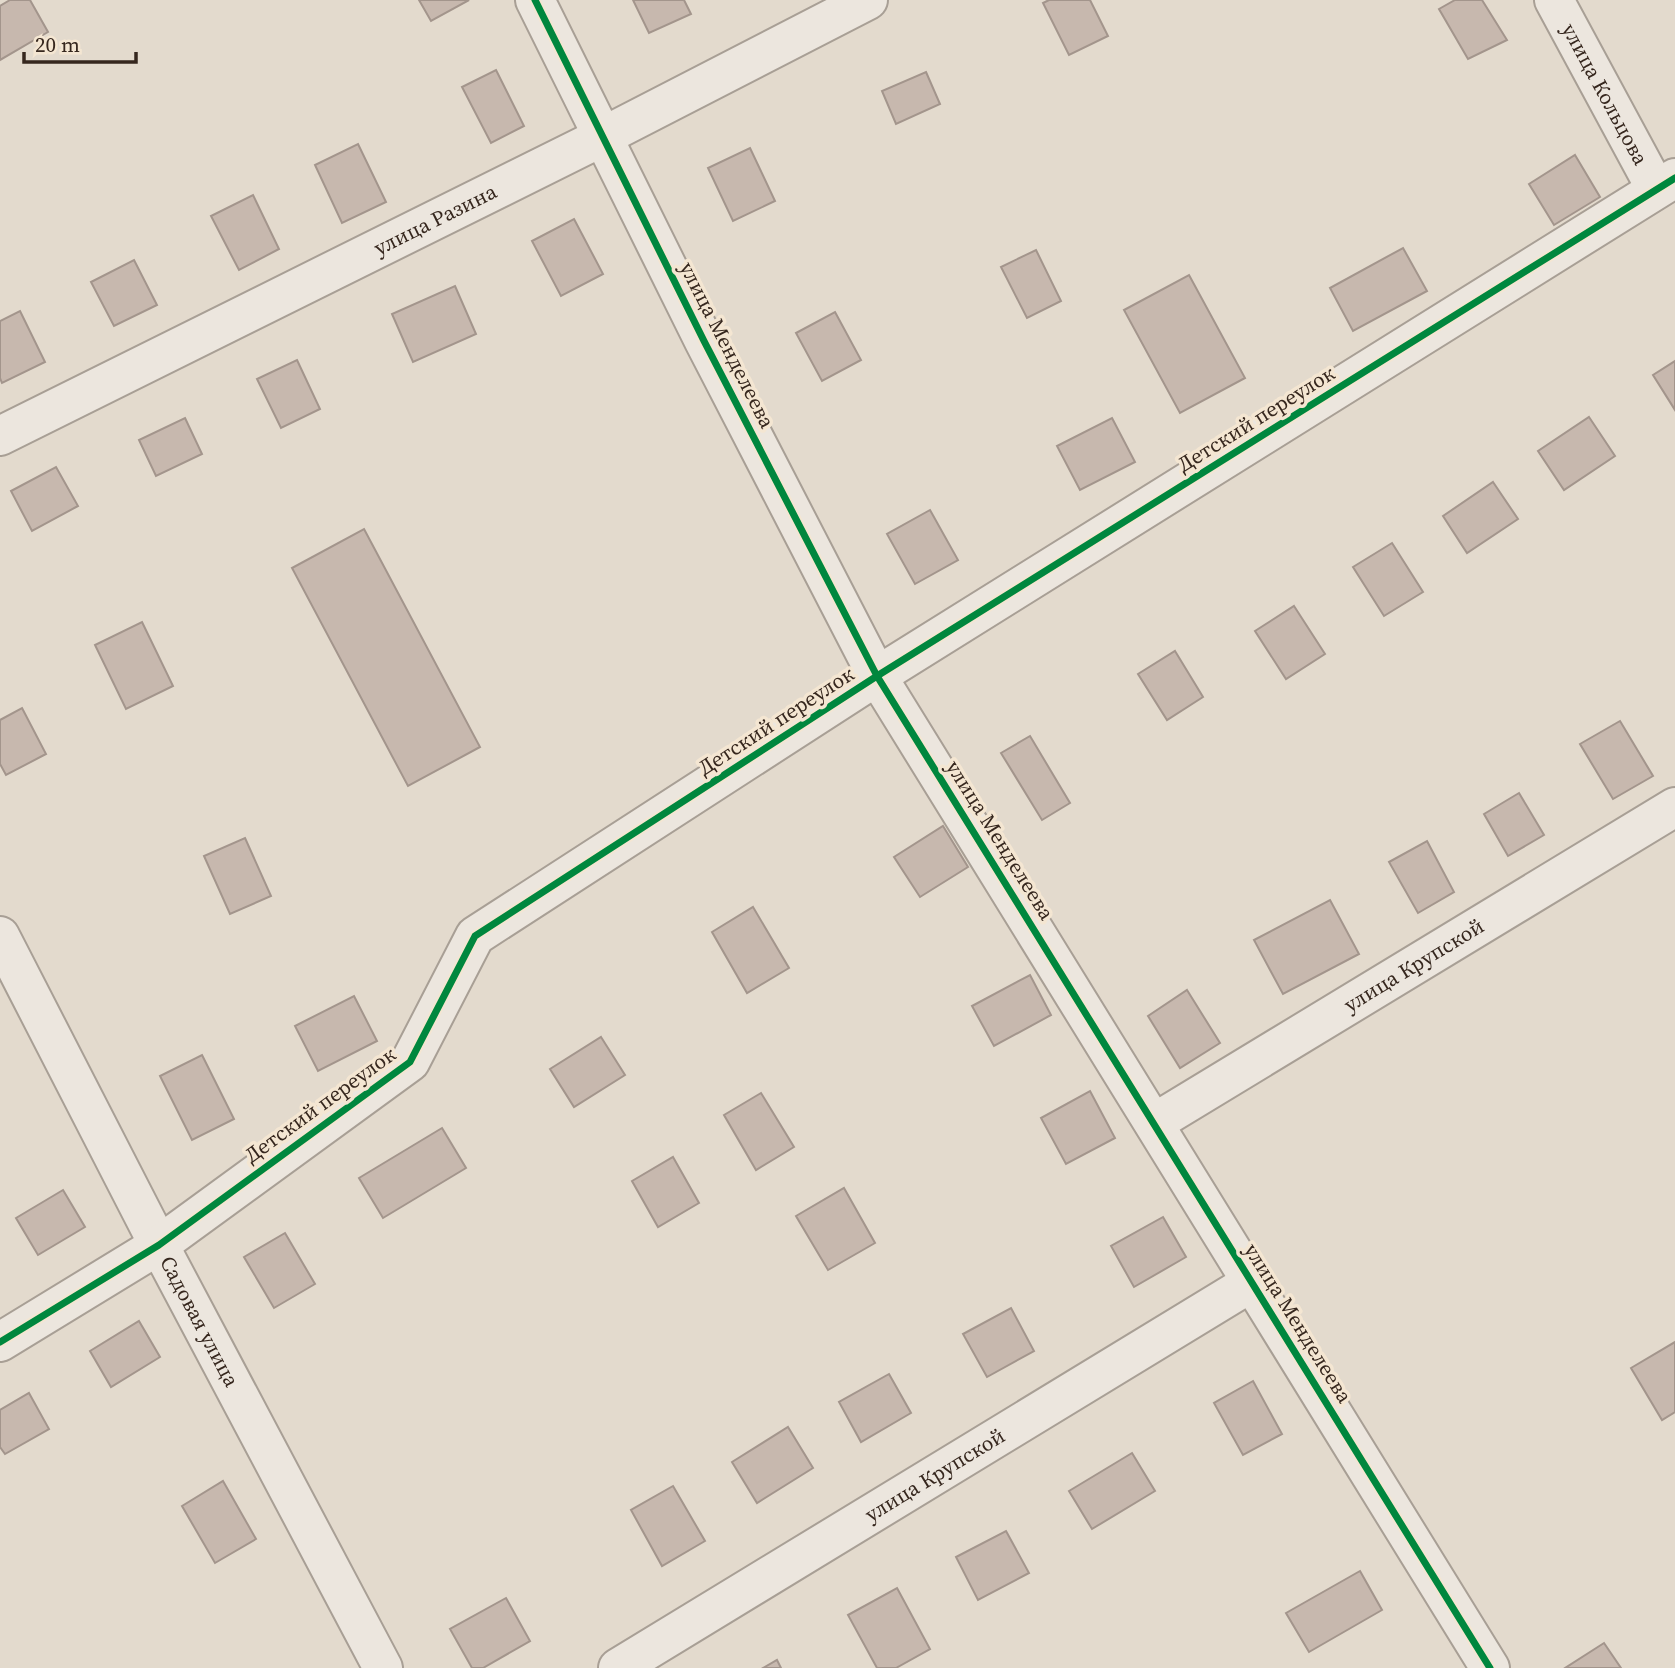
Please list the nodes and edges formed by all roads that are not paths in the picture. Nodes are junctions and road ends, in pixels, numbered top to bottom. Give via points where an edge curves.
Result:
1 (535, 0) edge
2 (868, 0) edge
3 (1554, 0) edge
4 (602, 137) junction
5 (1666, 184) edge
6 (0, 436) edge
7 (877, 676) junction
8 (1675, 807) edge
9 (0, 936) edge
10 (1154, 1123) junction
11 (159, 1245) junction
12 (1252, 1282) junction
13 (0, 1342) edge
14 (383, 1668) edge
15 (618, 1668) edge
16 (1490, 1668) edge

1 - 4 street, улица Менделеева
2 - 4 street, улица Разина
3 - 5 street, улица Кольцова
4 - 6 street, улица Разина
4 - 7 street, улица Менделеева
5 - 7 street, Детский переулок
7 - 10 street, улица Менделеева
7 - 11 street, Детский переулок via 475,936 410,1062
8 - 10 street, улица Крупской
9 - 11 street, Садовая улица
10 - 12 street, улица Менделеева
11 - 13 street, Детский переулок
11 - 14 street, Садовая улица
12 - 15 street, улица Крупской
12 - 16 street, улица Менделеева

